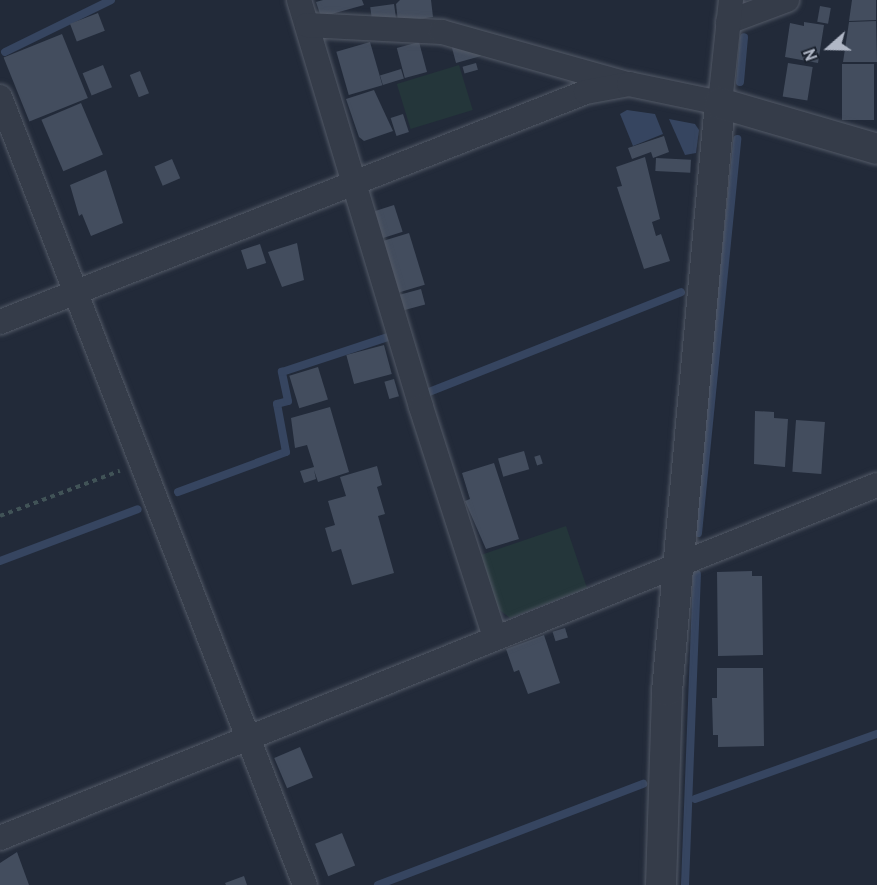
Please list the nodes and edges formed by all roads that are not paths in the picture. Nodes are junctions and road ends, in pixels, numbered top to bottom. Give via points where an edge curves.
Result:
1 (299, 0) edge
2 (787, 0) edge
3 (730, 11) edge
4 (307, 25) junction
5 (629, 84) junction
6 (0, 97) edge
7 (720, 103) junction
8 (877, 149) edge
9 (357, 184) junction
10 (76, 293) junction
11 (0, 322) edge
12 (877, 485) edge
13 (676, 566) junction
14 (495, 637) junction
15 (248, 738) junction
16 (0, 838) edge
17 (305, 885) edge
18 (661, 885) edge

1 - 4 street
2 - 3 street
3 - 7 street
4 - 5 street via 442,32
4 - 9 street
5 - 7 street
5 - 9 street via 586,92
6 - 10 street
7 - 8 street
7 - 13 street
9 - 10 street
9 - 14 street via 421,407
10 - 11 street
10 - 15 street
12 - 13 street
13 - 14 street
13 - 18 street via 667,691
14 - 15 street
15 - 16 street
15 - 17 street

